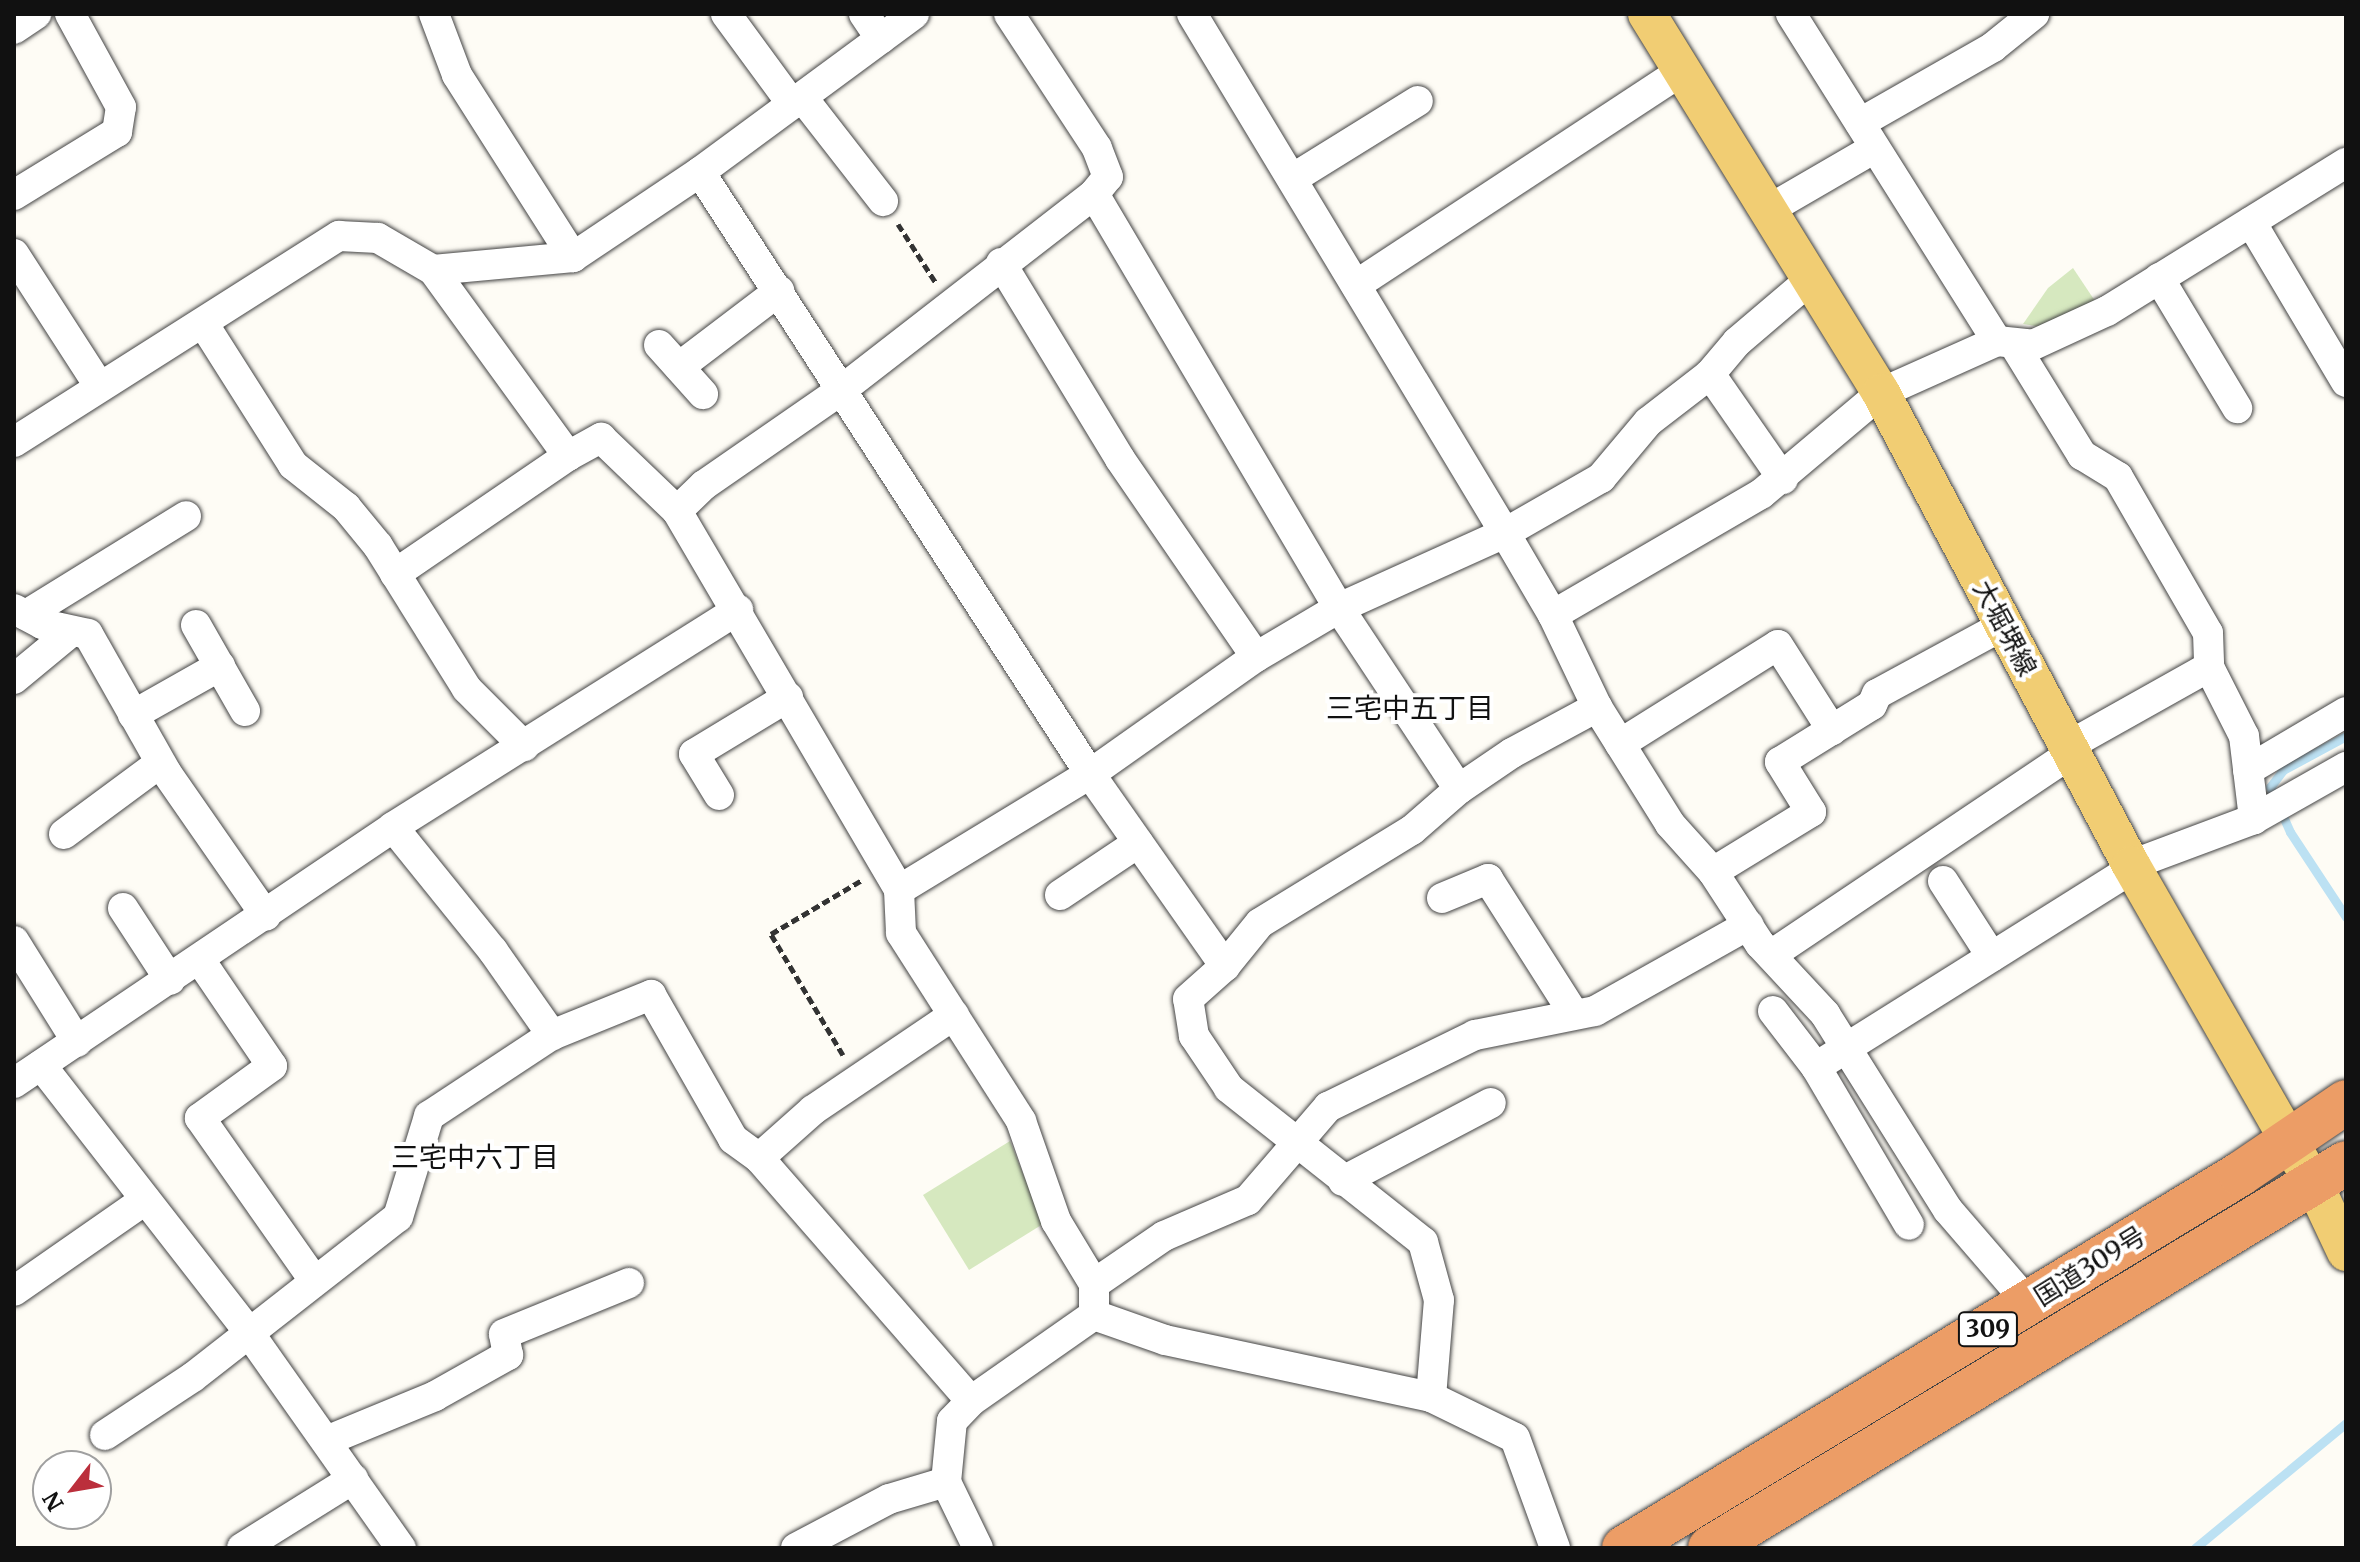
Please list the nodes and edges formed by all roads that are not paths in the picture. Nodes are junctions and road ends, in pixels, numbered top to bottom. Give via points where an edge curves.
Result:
1 (36, 14) edge
2 (70, 14) edge
3 (726, 14) edge
4 (914, 14) edge
5 (1009, 14) edge
6 (1192, 14) edge
7 (1647, 14) edge
8 (1791, 14) edge
9 (2034, 14) edge
10 (446, 18) edge
11 (872, 26) edge
12 (14, 29) edge
13 (1682, 71) junction
14 (797, 100) junction
15 (1418, 101) dead end
16 (1860, 123) junction
17 (1861, 156) dead end
18 (2346, 163) edge
19 (700, 172) junction
20 (1292, 179) junction
21 (1094, 194) junction
22 (14, 195) edge
23 (883, 201) road end
24 (1768, 210) junction
25 (2251, 222) junction
26 (14, 254) edge
27 (573, 257) junction
28 (1001, 263) junction
29 (433, 270) junction
30 (2159, 278) junction
31 (1811, 279) junction
32 (1356, 285) junction
33 (779, 291) junction
34 (203, 323) junction
35 (2005, 342) junction
36 (1710, 374) junction
37 (2346, 382) edge
38 (99, 386) junction
39 (844, 388) junction
40 (1881, 393) junction
41 (703, 394) dead end
42 (2237, 408) dead end
43 (14, 442) edge
44 (568, 456) junction
45 (1783, 479) junction
46 (677, 511) junction
47 (186, 516) dead end
48 (1505, 533) junction
49 (395, 574) junction
50 (1339, 608) junction
51 (738, 610) junction
52 (20, 612) edge
53 (1553, 615) junction
54 (196, 625) dead end
55 (2004, 625) junction
56 (72, 631) junction
57 (1256, 657) junction
58 (220, 666) junction
59 (2209, 667) junction
60 (14, 679) edge
61 (788, 697) junction
62 (1597, 707) junction
63 (245, 711) dead end
64 (2346, 712) edge
65 (133, 715) junction
66 (1832, 730) junction
67 (1620, 744) junction
68 (524, 746) junction
69 (2070, 750) junction
70 (160, 763) junction
71 (2346, 767) edge
72 (2248, 770) junction
73 (1090, 774) junction
74 (1459, 789) junction
75 (719, 795) dead end
76 (2257, 818) junction
77 (393, 827) junction
78 (64, 834) dead end
79 (1138, 843) junction
80 (2132, 867) junction
81 (1713, 872) junction
82 (892, 878) junction
83 (1943, 881) dead end
84 (1060, 895) dead end
85 (1442, 898) dead end
86 (123, 908) dead end
87 (266, 916) junction
88 (1748, 925) junction
89 (14, 941) edge
90 (1771, 955) junction
91 (1992, 957) junction
92 (200, 960) junction
93 (1225, 966) junction
94 (170, 980) junction
95 (1773, 1011) dead end
96 (1574, 1014) junction
97 (954, 1015) junction
98 (552, 1035) junction
99 (77, 1042) junction
100 (1848, 1049) junction
101 (41, 1065) junction
102 (1816, 1067) junction
103 (14, 1083) edge
104 (2346, 1102) edge
105 (1491, 1103) dead end
106 (1293, 1143) junction
107 (2288, 1144) junction
108 (759, 1158) junction
109 (2330, 1174) edge
110 (1343, 1181) junction
111 (145, 1200) junction
112 (1909, 1225) dead end
113 (2346, 1250) edge
114 (313, 1279) junction
115 (629, 1283) dead end
116 (1094, 1284) junction
117 (14, 1291) edge
118 (2029, 1304) junction
119 (1094, 1315) junction
120 (247, 1330) junction
121 (1431, 1397) junction
122 (971, 1401) junction
123 (105, 1435) dead end
124 (326, 1441) junction
125 (353, 1479) junction
126 (946, 1482) junction
127 (242, 1548) edge
128 (401, 1548) edge
129 (796, 1548) edge
130 (978, 1548) edge
131 (1555, 1548) edge
132 (1624, 1548) edge
133 (1710, 1548) edge

1 - 12 street
2 - 22 street via 121,107 117,132
3 - 14 street
4 - 11 street
5 - 21 street via 1097,148 1108,177
6 - 20 street
7 - 13 main road, 大堀堺線
8 - 16 street
9 - 16 street via 1993,47
10 - 27 street via 457,75
11 - 14 street
13 - 24 main road, 大堀堺線
13 - 32 street
14 - 19 street
14 - 23 street
15 - 20 street
16 - 35 street
17 - 24 street
18 - 25 street
19 - 27 street
19 - 33 street
20 - 32 street
21 - 28 street
21 - 50 street
24 - 31 main road, 大堀堺線
25 - 30 street
25 - 37 street
26 - 38 street
27 - 29 street
28 - 39 street
28 - 57 street via 1120,459
29 - 34 street via 378,238 339,236
29 - 44 street
30 - 35 street via 2107,311 2033,345
30 - 42 street
31 - 36 street via 1737,342
31 - 40 main road, 大堀堺線
32 - 48 street
33 - 39 street
33 - 41 street via 669,356
34 - 38 street
34 - 49 street via 293,465 346,507
35 - 40 street
35 - 59 street via 2082,455 2118,477 2208,633
36 - 45 street
36 - 48 street via 1648,422 1601,478
38 - 43 street
39 - 46 street via 704,485
39 - 73 street
40 - 45 street
40 - 55 main road, 大堀堺線
44 - 46 street via 601,438
44 - 49 street
45 - 53 street
46 - 51 street
47 - 52 street
48 - 50 street
48 - 53 street
49 - 68 street via 467,689
50 - 57 street
50 - 74 street
51 - 61 street
51 - 68 street
52 - 56 street
53 - 62 street
54 - 58 street
55 - 66 street via 1877,694 1872,705
55 - 69 main road, 大堀堺線
56 - 60 street
56 - 65 street via 88,634
57 - 73 street
58 - 63 street
58 - 65 street
59 - 69 street
59 - 72 street via 2244,736
61 - 75 street via 694,754
61 - 82 street
62 - 67 street
62 - 74 street
64 - 72 street
65 - 70 street
66 - 67 street via 1778,645
66 - 81 street via 1780,762 1811,812
67 - 81 street via 1670,824
68 - 77 street
69 - 80 main road, 大堀堺線
69 - 90 street
70 - 78 street
70 - 87 street
71 - 76 street
72 - 76 street
73 - 79 street
73 - 82 street
74 - 93 street via 1412,830 1260,923
76 - 80 street
77 - 87 street
77 - 98 street via 493,951
79 - 84 street
79 - 93 street
80 - 91 street
80 - 107 main road, 大堀堺線
81 - 88 street
82 - 97 street via 901,933
83 - 91 street
85 - 96 street via 1488,879
86 - 94 street
87 - 92 street
88 - 90 street
88 - 96 street via 1595,1011
89 - 99 street
90 - 100 street via 1825,1014
91 - 100 street
92 - 94 street
92 - 114 street via 272,1066 200,1118
93 - 106 street via 1188,999 1194,1036 1229,1088
94 - 99 street
95 - 102 street
96 - 106 street via 1475,1035 1328,1107
97 - 108 street via 858,1080
97 - 116 street via 1021,1121 1056,1221
98 - 108 street via 651,995 733,1139
98 - 114 street via 429,1116 398,1217
99 - 101 street
100 - 102 street
100 - 118 street via 1948,1210
101 - 103 street
101 - 111 street
102 - 112 street
104 - 107 highway, 国道309号 / 309
105 - 110 street
106 - 110 street
106 - 116 street via 1248,1200 1164,1236
107 - 109 main road, 大堀堺線
107 - 118 highway, 国道309号 / 309
108 - 122 street
109 - 113 main road, 大堀堺線
109 - 133 highway, 国道309号 / 309
110 - 121 street via 1423,1242 1439,1300
111 - 117 street
111 - 120 street
114 - 120 street
115 - 124 street via 504,1334 508,1355 435,1396
116 - 119 street
118 - 132 highway, 国道309号 / 309
119 - 121 street via 1165,1340
119 - 122 street
120 - 123 street via 193,1377
120 - 124 street
121 - 131 street via 1515,1438
122 - 126 street via 952,1421
124 - 125 street
125 - 127 street
125 - 128 street
126 - 129 street via 889,1499
126 - 130 street

